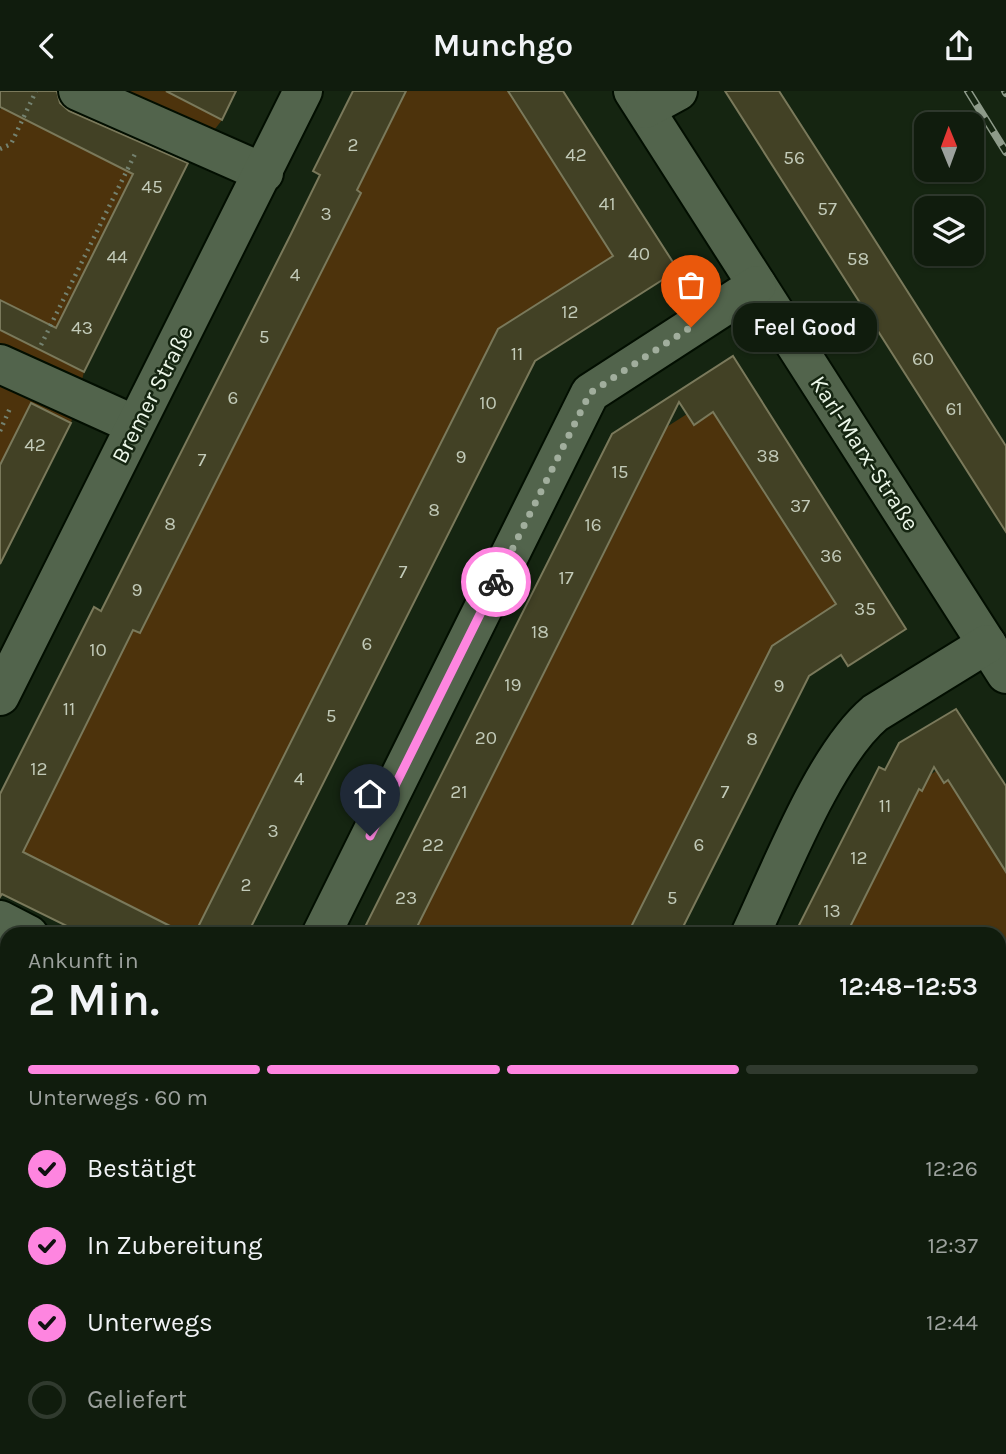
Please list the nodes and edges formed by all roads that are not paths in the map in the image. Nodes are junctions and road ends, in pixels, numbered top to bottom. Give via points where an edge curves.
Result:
1 (78, 91) edge
2 (303, 91) edge
3 (678, 91) edge
4 (639, 100) edge
5 (264, 173) junction
6 (757, 285) junction
7 (13, 369) edge
8 (135, 425) junction
9 (996, 659) edge
10 (0, 696) edge
11 (325, 927) edge
12 (754, 927) edge

1 - 5 street
2 - 5 street, Bremer Straße
3 - 4 street
4 - 6 street, Karl-Marx-Straße
5 - 8 street, Bremer Straße
6 - 9 street, Karl-Marx-Straße
6 - 11 street via 590,393
7 - 8 street
8 - 10 street, Bremer Straße
9 - 12 street via 875,713 858,727 828,772

